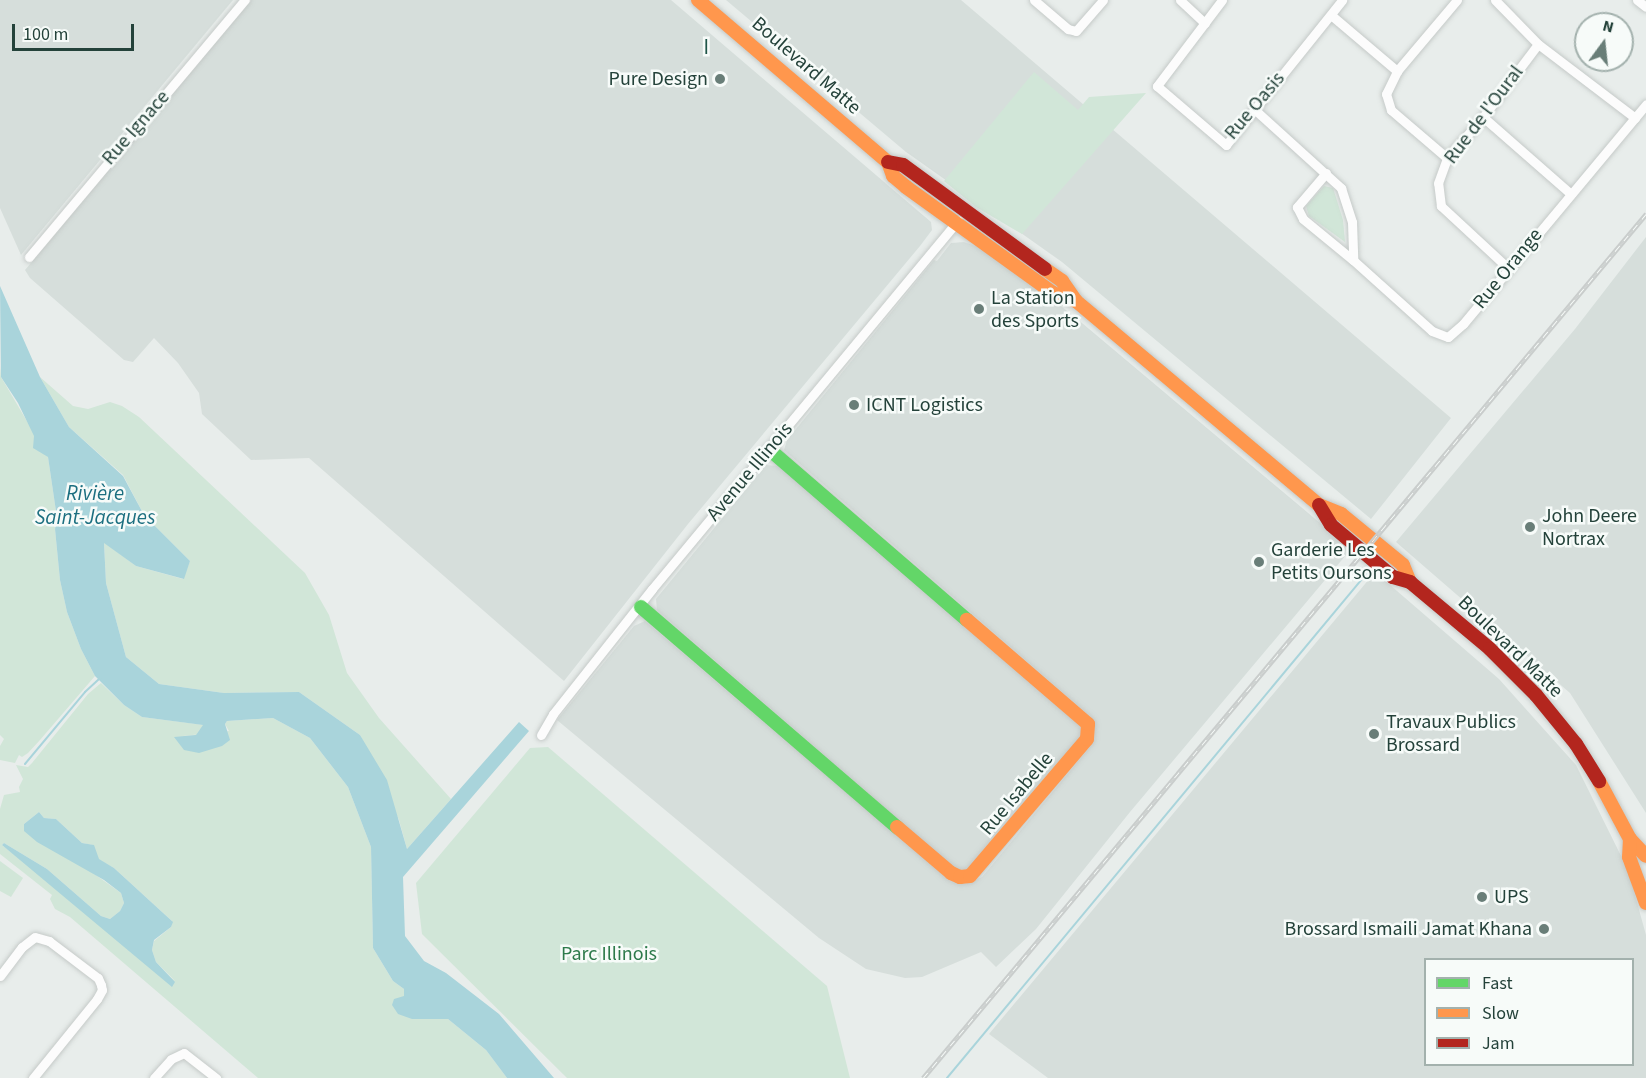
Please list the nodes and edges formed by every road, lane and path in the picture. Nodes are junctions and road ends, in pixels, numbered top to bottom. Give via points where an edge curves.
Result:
1 (245, 0) edge
2 (698, 0) edge
3 (1034, 0) edge
4 (1103, 0) edge
5 (1180, 0) edge
6 (1222, 0) edge
7 (1342, 0) edge
8 (1457, 0) edge
9 (1495, 0) edge
10 (1637, 0) edge
11 (1646, 7) edge
12 (1332, 15) junction
13 (1205, 23) junction
14 (1538, 44) junction
15 (1397, 71) junction
16 (1646, 104) edge
17 (1254, 109) junction
18 (1482, 117) junction
19 (1635, 118) junction
20 (1447, 158) junction
21 (888, 162) junction
22 (1326, 173) junction
23 (1571, 194) junction
24 (964, 212) junction
25 (955, 224) junction
26 (29, 257) dead end
27 (1353, 260) junction
28 (1509, 269) junction
29 (1076, 301) junction
30 (770, 450) junction
31 (641, 607) junction
32 (541, 735) dead end
33 (1630, 840) junction
34 (1646, 856) edge
35 (1646, 903) edge
36 (0, 976) edge
37 (33, 1078) edge
38 (154, 1078) edge
39 (216, 1078) edge

1 - 26 street, Rue Ignace
2 - 21 main road, Boulevard Matte
3 - 4 street via 1076,31
5 - 13 street
6 - 13 street
7 - 12 street, Rue Oasis
8 - 15 street
9 - 14 street
10 - 11 street
12 - 15 street
12 - 17 street, Rue Oasis
13 - 17 street, Rue Oasis via 1157,86 1226,145
14 - 18 street, Rue de l'Oural
14 - 19 street
15 - 20 street via 1386,94 1391,110
16 - 19 street, Rue Orange
17 - 22 street
18 - 20 street, Rue de l'Oural
18 - 23 street
19 - 23 street, Rue Orange
20 - 28 street, Rue de l'Oural via 1438,183 1441,206
21 - 24 main road, Boulevard Matte via 903,165
21 - 25 main road, Boulevard Matte via 893,176
22 - 27 street via 1341,188 1352,222
22 - 27 street, Rue Orange via 1297,207 1304,219
23 - 28 street, Rue Orange
24 - 25 street, Avenue Illinois
24 - 29 main road, Boulevard Matte via 1062,281
25 - 29 main road, Boulevard Matte via 1053,293
25 - 30 street, Avenue Illinois
27 - 28 street, Rue Orange via 1432,331 1448,338
29 - 33 main road, Boulevard Matte via 1319,505 1341,514 1403,565 1410,582 1500,658 1543,703 1596,775
30 - 31 street, Avenue Illinois
30 - 31 main road, Rue Isabelle via 1088,724 1087,740 977,871 960,877
31 - 32 street, Avenue Illinois via 553,714
33 - 34 main road, Boulevard Matte
33 - 35 main road, Boulevard Matte via 1629,857
36 - 37 street via 28,940 35,937 49,941 98,978 101,985 97,999
38 - 39 street via 171,1059 184,1053

